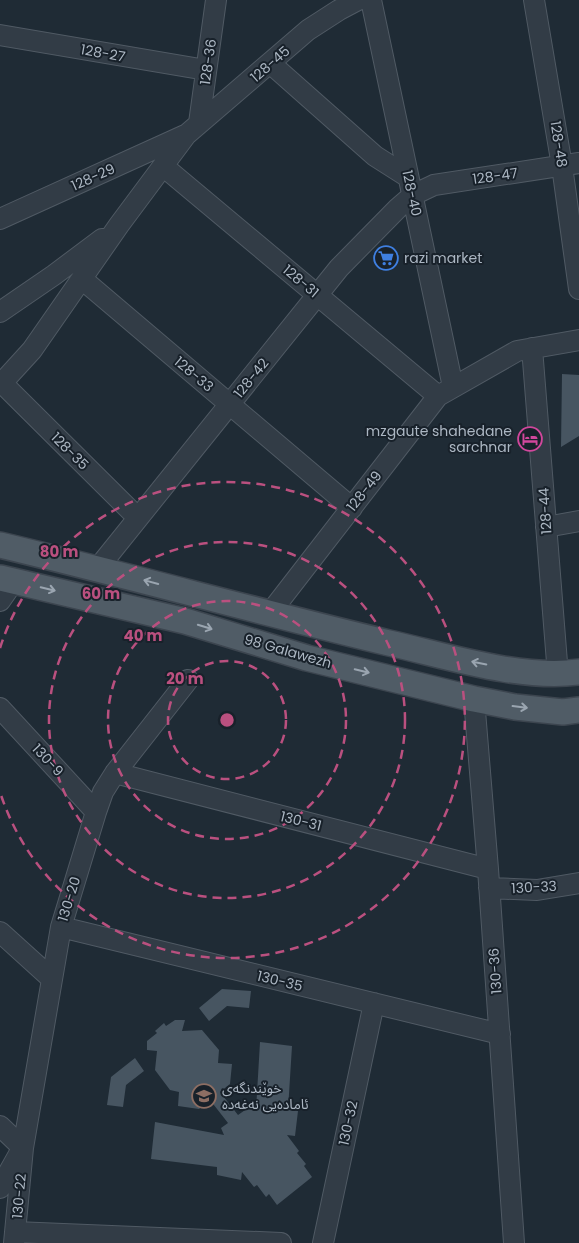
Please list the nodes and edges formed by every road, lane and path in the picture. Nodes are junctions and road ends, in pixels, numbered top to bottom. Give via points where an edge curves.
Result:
1 (216, 0) edge
2 (358, 0) edge
3 (371, 0) edge
4 (534, 0) edge
5 (0, 35) edge
6 (270, 63) junction
7 (206, 70) junction
8 (193, 129) junction
9 (571, 164) edge
10 (163, 166) junction
11 (410, 186) junction
12 (0, 219) edge
13 (119, 225) junction
14 (82, 279) junction
15 (579, 289) edge
16 (318, 295) junction
17 (0, 312) edge
18 (579, 340) edge
19 (532, 348) junction
20 (1, 384) edge
21 (446, 391) junction
22 (230, 404) junction
23 (352, 508) junction
24 (138, 518) junction
25 (579, 521) edge
26 (546, 527) junction
27 (0, 545) edge
28 (98, 568) junction
29 (5, 587) edge
30 (270, 613) junction
31 (317, 626) junction
32 (307, 658) junction
33 (568, 673) edge
34 (188, 680) dead end
35 (474, 699) junction
36 (0, 708) edge
37 (579, 710) edge
38 (115, 773) junction
39 (96, 812) junction
40 (488, 878) junction
41 (579, 882) edge
42 (60, 928) junction
43 (0, 932) edge
44 (52, 979) junction
45 (374, 1003) junction
46 (500, 1034) junction
47 (0, 1126) edge
48 (23, 1148) junction
49 (0, 1188) edge
50 (15, 1238) edge
51 (106, 1240) edge
52 (281, 1243) edge
53 (323, 1243) edge
54 (514, 1243) edge

1 - 7 street, 128-36
2 - 6 street, 128-45 via 308,30
3 - 11 street, 128-40
4 - 9 street, 128-48
5 - 7 street, 128-27
6 - 8 street, 128-45
6 - 11 street
7 - 8 street, 128-36
8 - 10 street
8 - 12 street, 128-29
9 - 11 street, 128-47
9 - 15 street, 128-48
10 - 13 street
10 - 16 street, 128-31
11 - 16 street, 128-42
11 - 21 street, 128-40
13 - 14 street
13 - 17 street
14 - 20 street via 32,350
14 - 22 street, 128-33
16 - 21 street, 128-31
16 - 22 street, 128-42
18 - 19 street, 128-49
19 - 21 street, 128-49 via 517,351
19 - 26 street, 128-44
20 - 24 street, 128-35
21 - 23 street, 128-49
22 - 23 street, 128-33
22 - 24 street, 128-42
23 - 30 street, 128-49
24 - 28 street, 128-42
25 - 26 street
26 - 33 street, 128-44
27 - 28 main road
30 -> 28 main road
29 -> 32 main road, 98 Galawezh via 185,621
30 - 31 main road
31 - 32 main road
33 -> 31 main road via 517,670 477,663
32 -> 35 main road, 98 Galawezh
34 - 38 street, 130-20
35 -> 37 main road, 98 Galawezh via 563,712
35 - 40 street, 130-36
36 - 39 street, 130-9
38 - 39 street, 130-20
38 - 40 street, 130-31
39 - 42 street, 130-20
40 - 41 street, 130-33 via 537,890
40 - 46 street, 130-36
42 - 44 street, 130-20
42 - 45 street, 130-35
43 - 44 street
44 - 48 street, 130-20
45 - 46 street, 130-35
45 - 53 street, 130-32
46 - 54 street, 130-36
47 - 48 street
48 - 49 street
48 - 50 street, 130-22
50 - 51 street
51 - 52 street

